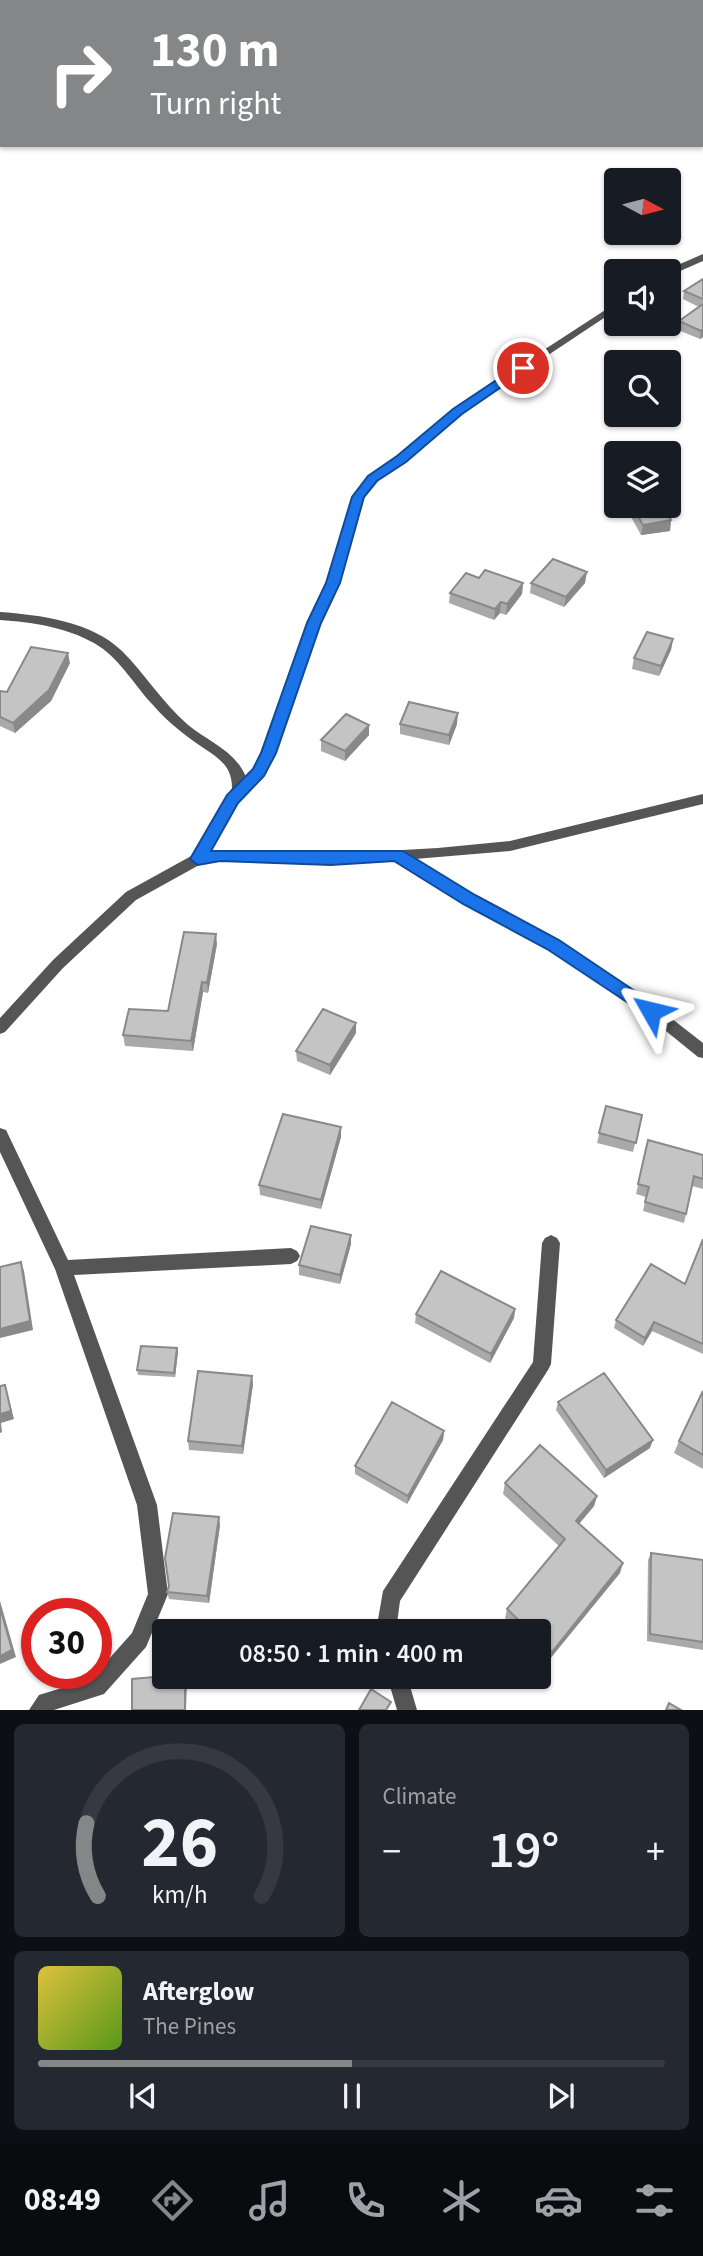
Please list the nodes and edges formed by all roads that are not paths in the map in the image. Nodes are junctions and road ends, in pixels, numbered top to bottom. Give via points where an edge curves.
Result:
1 (703, 257) edge
2 (681, 267) edge
3 (604, 314) edge
4 (0, 616) edge
5 (232, 799) junction
6 (703, 799) edge
7 (397, 855) junction
8 (198, 859) junction
9 (0, 1028) edge
10 (703, 1052) edge
11 (0, 1135) edge
12 (551, 1243) dead end
13 (291, 1255) dead end
14 (63, 1268) junction
15 (387, 1619) edge
16 (401, 1689) edge
17 (39, 1710) edge
18 (407, 1710) edge

1 - 2 street
3 - 5 street via 457,411 402,459 372,478 352,514 333,583 314,623 269,753 259,772
4 - 5 street via 73,629 120,656 186,730 234,764 241,776
5 - 8 street
6 - 7 street via 510,846
7 - 8 street via 331,859 220,855
7 - 10 street via 553,944 634,997
8 - 9 street via 131,895 58,964
11 - 14 street
12 - 15 street via 542,1364 390,1598
13 - 14 street
14 - 17 street via 147,1505 158,1594 139,1640 97,1687 46,1702
16 - 18 street

